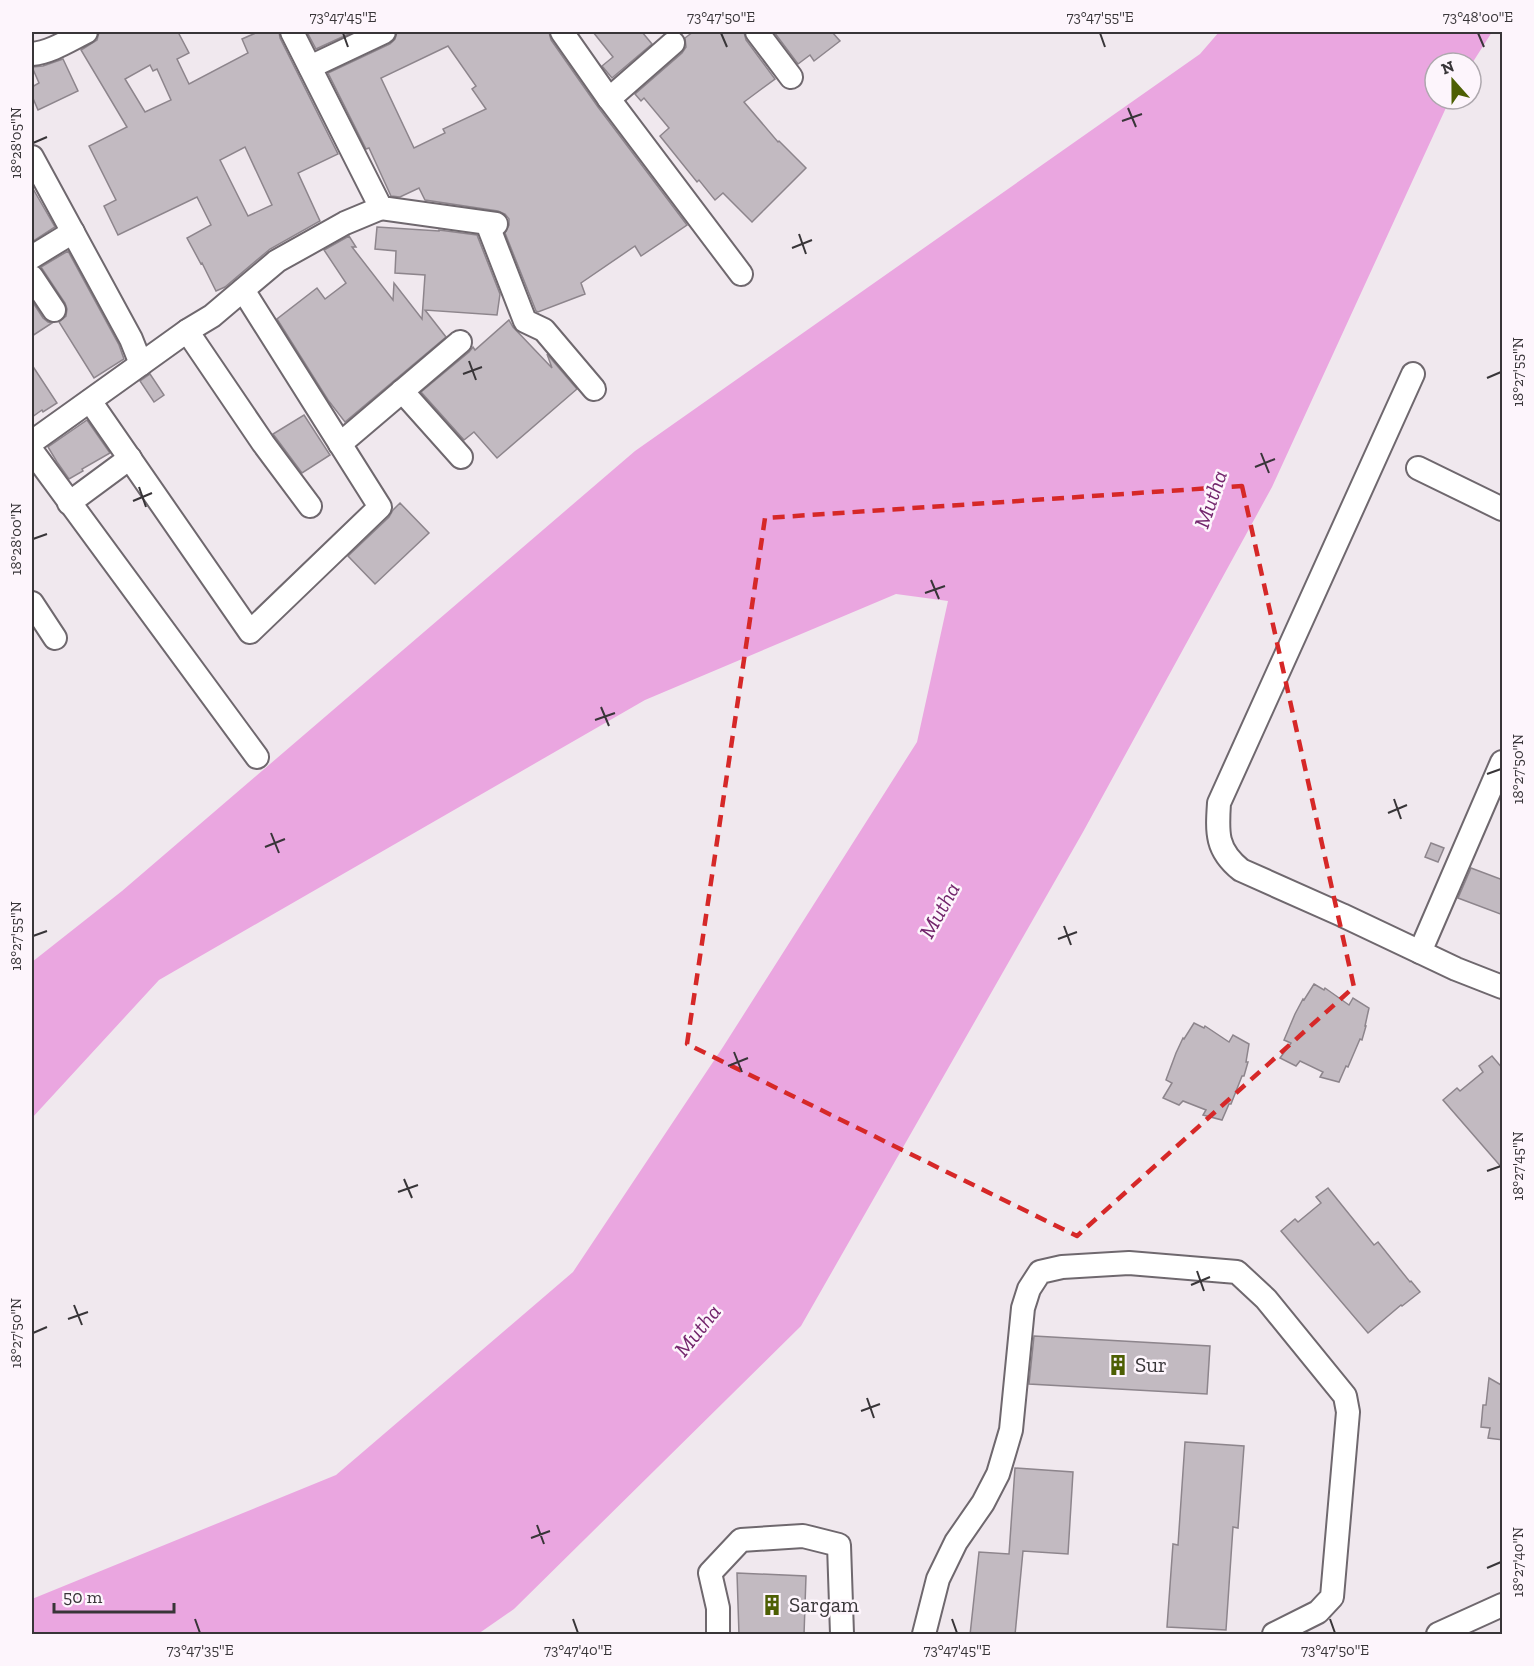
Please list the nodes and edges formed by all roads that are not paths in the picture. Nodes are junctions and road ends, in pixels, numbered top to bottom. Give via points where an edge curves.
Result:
1 (86, 32) edge
2 (292, 32) edge
3 (384, 32) edge
4 (562, 32) edge
5 (757, 32) edge
6 (673, 44) dead end
7 (32, 54) edge
8 (310, 67) junction
9 (791, 77) dead end
10 (609, 99) junction
11 (32, 157) edge
12 (381, 208) junction
13 (73, 232) junction
14 (32, 257) edge
15 (741, 274) dead end
16 (32, 277) edge
17 (243, 290) junction
18 (54, 310) dead end
19 (187, 331) junction
20 (460, 342) dead end
21 (141, 364) junction
22 (1413, 374) dead end
23 (594, 389) dead end
24 (402, 392) junction
25 (90, 400) junction
26 (32, 442) edge
27 (340, 444) junction
28 (32, 452) edge
29 (461, 457) dead end
30 (130, 458) junction
31 (1418, 468) dead end
32 (69, 503) junction
33 (310, 506) dead end
34 (1503, 509) edge
35 (32, 603) edge
36 (55, 638) dead end
37 (257, 757) dead end
38 (1503, 762) edge
39 (1420, 952) junction
40 (1503, 987) edge
41 (1503, 1605) edge
42 (718, 1635) edge
43 (842, 1635) edge
44 (924, 1635) edge
45 (1274, 1635) edge
46 (1438, 1635) edge

1 - 7 street via 53,49
2 - 8 street
3 - 8 street
4 - 10 street
5 - 9 street
6 - 10 street
8 - 12 street
10 - 15 street
11 - 13 street
12 - 17 street via 277,261
12 - 23 street via 491,223 525,321 544,330
13 - 14 street
13 - 21 street
16 - 18 street
17 - 19 street
17 - 27 street
19 - 21 street
19 - 33 street
20 - 24 street
21 - 25 street
22 - 39 street via 1219,803 1217,827 1220,846 1240,870
24 - 27 street
24 - 29 street
25 - 26 street
25 - 30 street
27 - 30 street via 380,507 250,632
28 - 32 street
30 - 32 street
31 - 34 street
32 - 37 street
35 - 36 street
38 - 39 street
39 - 40 street
41 - 46 street
42 - 43 street via 718,1608 710,1573 741,1540 803,1536 839,1545
44 - 45 street via 938,1580 956,1542 998,1474 1011,1430 1023,1308 1029,1289 1040,1272 1129,1263 1237,1272 1266,1299 1345,1396 1348,1412 1332,1598 1318,1612

